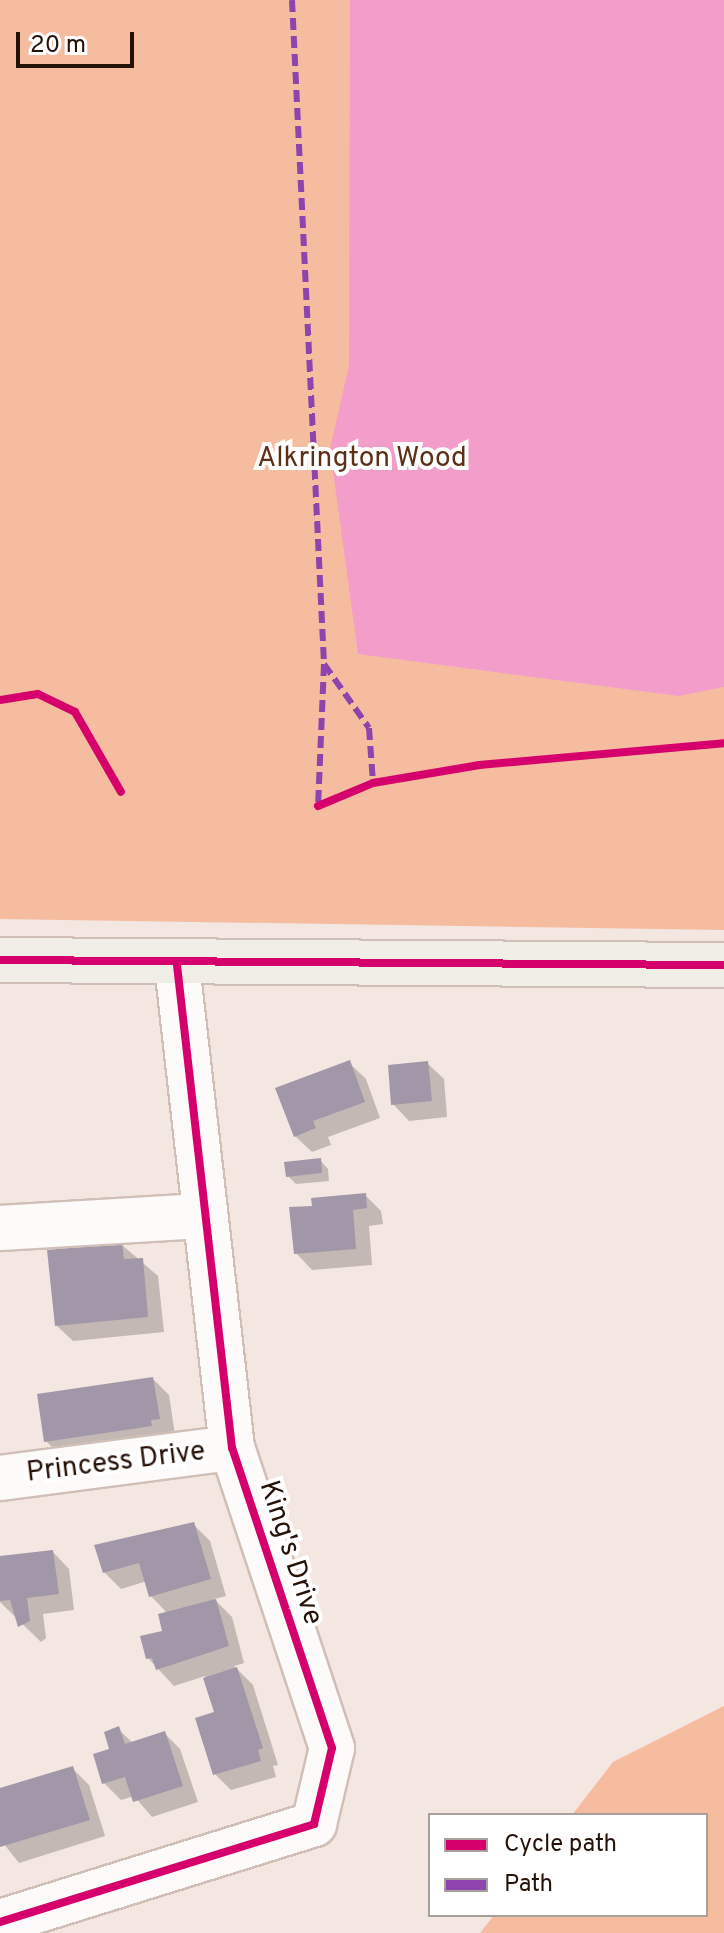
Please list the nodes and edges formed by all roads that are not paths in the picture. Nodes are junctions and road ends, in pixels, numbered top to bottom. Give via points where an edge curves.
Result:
1 (0, 960) edge
2 (177, 963) junction
3 (724, 965) edge
4 (205, 1216) junction
5 (0, 1228) edge
6 (232, 1448) junction
7 (0, 1478) edge
8 (0, 1922) edge

1 - 2 main road
2 - 3 main road
2 - 4 street, King's Drive
4 - 5 street
4 - 6 street, King's Drive
6 - 7 street, Princess Drive
6 - 8 street, King's Drive via 332,1748 314,1824

